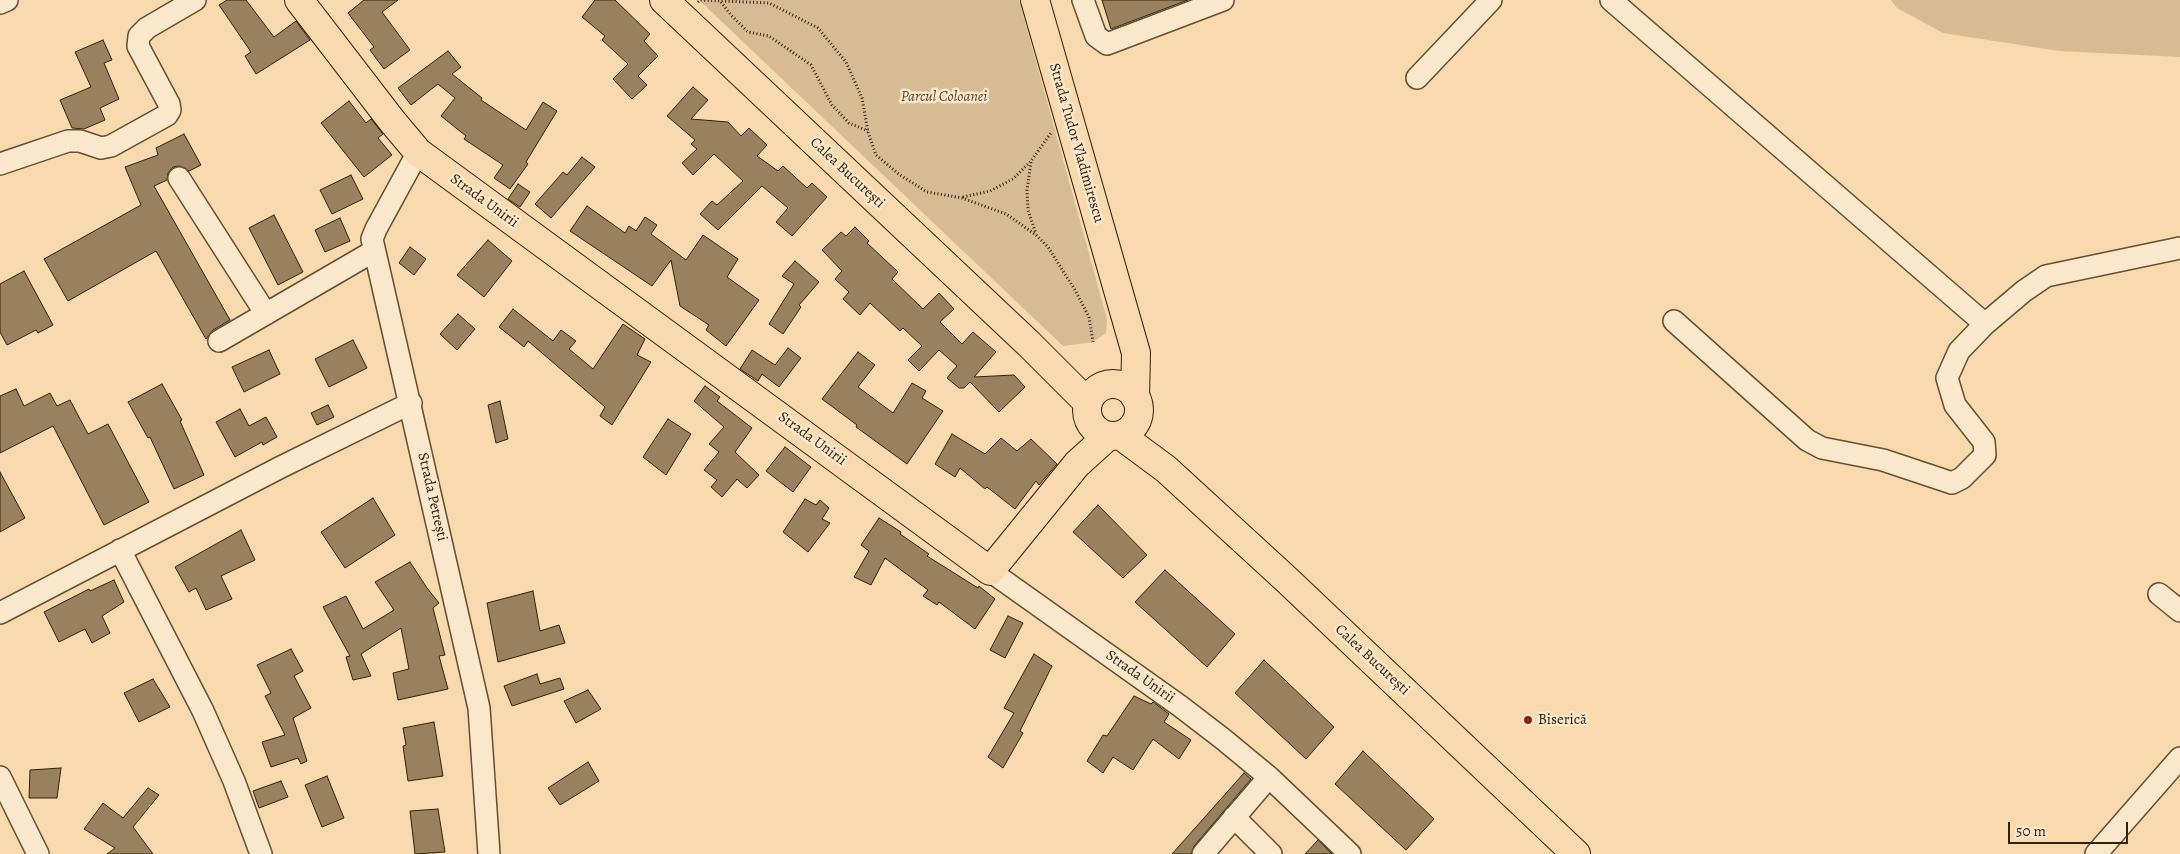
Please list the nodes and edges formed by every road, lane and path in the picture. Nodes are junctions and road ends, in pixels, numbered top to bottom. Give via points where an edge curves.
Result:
1 (7, 0) edge
2 (195, 0) edge
3 (298, 0) edge
4 (1035, 0) edge
5 (1083, 0) edge
6 (1223, 0) edge
7 (1491, 0) edge
8 (1611, 0) edge
9 (720, 1) edge
10 (767, 1) edge
11 (0, 3) edge
12 (687, 5) edge
13 (1417, 78) dead end
14 (1067, 110) junction
15 (868, 132) junction
16 (418, 152) junction
17 (1031, 160) junction
18 (0, 164) edge
19 (179, 178) dead end
20 (962, 198) junction
21 (1036, 234) junction
22 (2180, 248) edge
23 (374, 251) junction
24 (266, 314) junction
25 (1674, 321) dead end
26 (1985, 324) junction
27 (219, 341) dead end
28 (1093, 342) dead end
29 (1111, 401) junction
30 (411, 403) junction
31 (1114, 435) junction
32 (1077, 464) junction
33 (1166, 469) junction
34 (120, 550) junction
35 (990, 571) junction
36 (2158, 594) dead end
37 (2180, 611) edge
38 (0, 613) edge
39 (2180, 758) edge
40 (0, 777) edge
41 (1269, 778) junction
42 (1234, 818) junction
43 (38, 854) edge
44 (261, 854) edge
45 (489, 854) edge
46 (1203, 854) edge
47 (1271, 854) edge
48 (1350, 854) edge
49 (1576, 854) edge
50 (2096, 854) edge

1 - 11 street
2 - 18 street via 139,36 138,46 169,104 170,110 166,115 111,146 101,148 68,141
3 - 16 main road, Strada Unirii
4 - 14 main road, Strada Tudor Vladimirescu
5 - 6 street via 1096,36 1107,44
7 - 13 street
8 - 26 street
9 - 10 path
9 - 12 path
9 - 15 path via 748,32 769,36 811,65 832,105 849,123
10 - 15 path via 818,28 846,62 862,98
12 - 29 main road, Calea București via 1031,346
14 - 17 path
14 - 29 main road, Strada Tudor Vladimirescu via 1117,287 1122,350
15 - 20 path via 876,155 900,175 927,192
16 - 23 street, Strada Petrești via 376,229 372,239
16 - 35 main road, Strada Unirii
17 - 20 path via 1013,180 990,191
17 - 21 path via 1028,210
19 - 24 street
20 - 21 path via 1006,214
21 - 28 path via 1075,290 1089,317
22 - 26 street via 2046,276
23 - 24 street
23 - 30 street, Strada Petrești
24 - 27 street
25 - 26 street via 1807,440 1822,448 1883,460 1952,483 1962,478 1985,455 1984,442 1955,405 1947,378 1959,350
29 - 31 main road, Calea București via 1095,429
29 - 31 main road via 1135,424 1128,431
29 - 32 main road, Strada Tudor Vladimirescu
29 - 33 main road, Calea București
30 - 34 street
30 - 45 street, Strada Petrești via 479,708
31 - 32 main road
31 - 33 main road, Calea București
32 - 35 main road
33 - 49 main road, Calea București
34 - 38 street
34 - 44 street via 203,711
35 - 41 street, Strada Unirii via 1180,706
36 - 37 street
39 - 50 street
40 - 43 street
41 - 42 street
41 - 48 street, Strada Unirii
42 - 46 street
42 - 47 street

